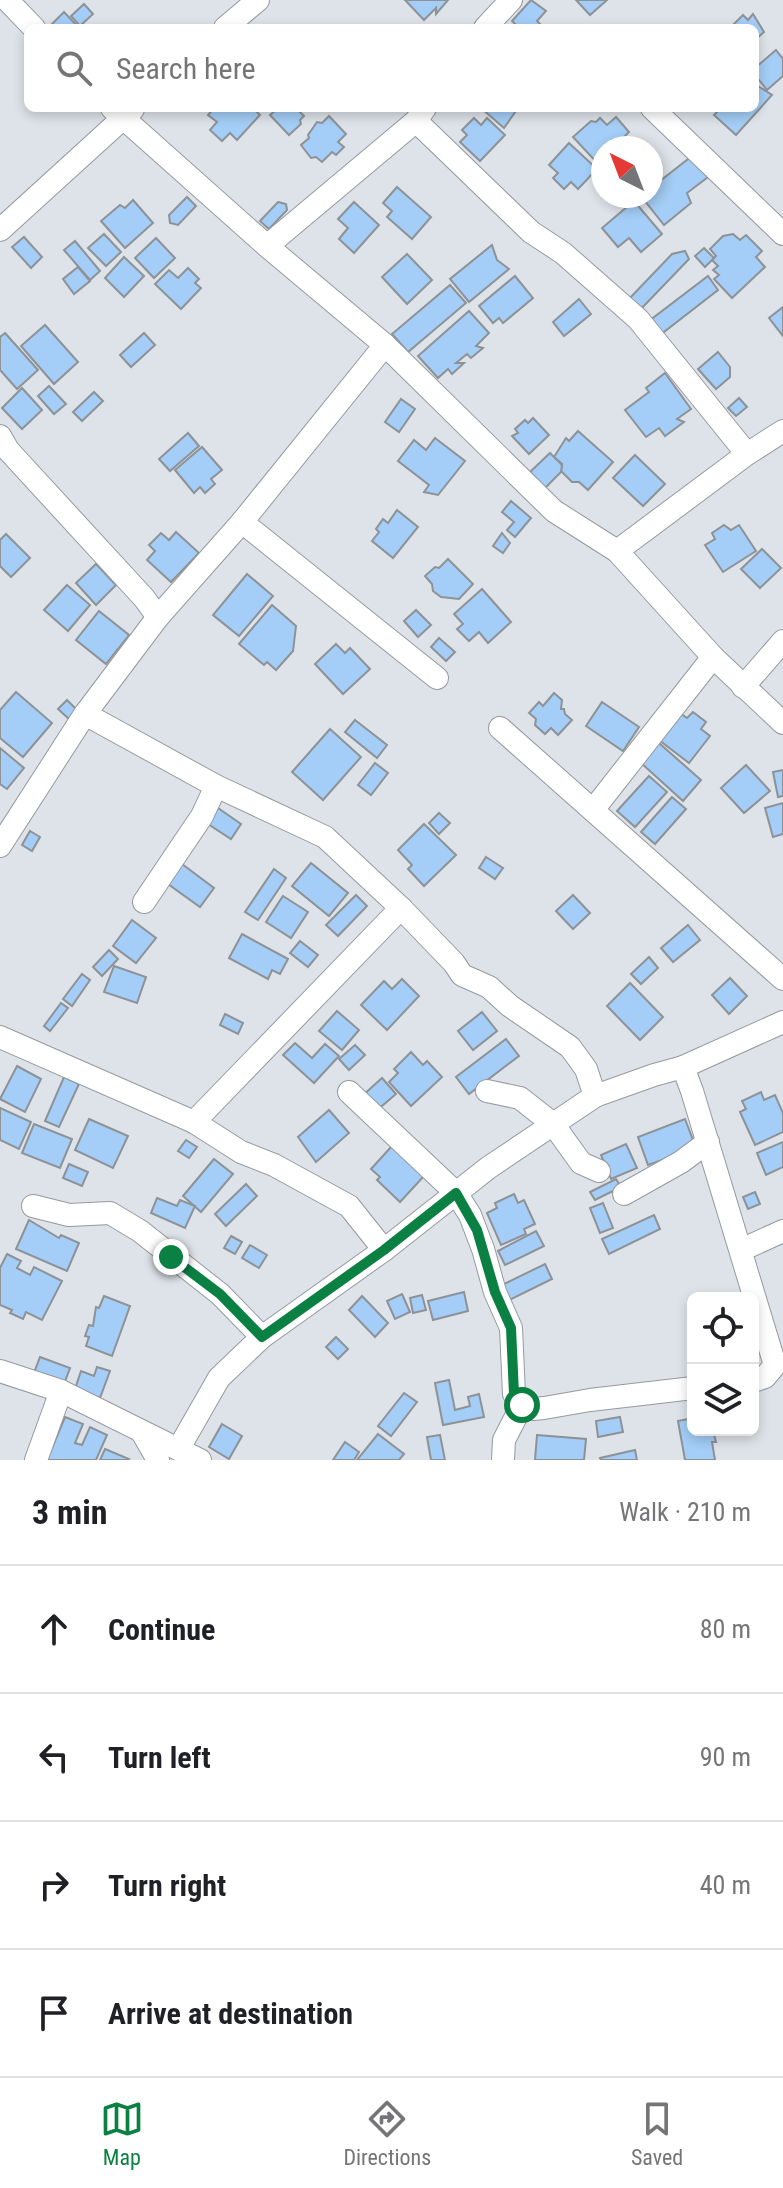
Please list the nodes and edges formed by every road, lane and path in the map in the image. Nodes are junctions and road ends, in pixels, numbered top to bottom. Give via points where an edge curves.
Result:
1 (7, 0) edge
2 (258, 0) edge
3 (511, 0) edge
4 (30, 24) edge
5 (230, 24) edge
6 (489, 24) edge
7 (122, 112) edge
8 (124, 112) edge
9 (656, 112) edge
10 (420, 115) edge
11 (0, 230) edge
12 (783, 234) edge
13 (267, 246) junction
14 (385, 345) junction
15 (783, 431) edge
16 (0, 436) edge
17 (747, 454) junction
18 (242, 522) junction
19 (617, 551) junction
20 (158, 617) junction
21 (783, 641) edge
22 (713, 657) junction
23 (437, 678) dead end
24 (743, 687) junction
25 (85, 714) junction
26 (783, 723) edge
27 (500, 728) dead end
28 (216, 786) junction
29 (593, 810) junction
30 (0, 846) edge
31 (144, 902) dead end
32 (401, 908) junction
33 (783, 979) edge
34 (783, 1022) edge
35 (0, 1037) edge
36 (683, 1067) junction
37 (487, 1091) dead end
38 (349, 1092) dead end
39 (595, 1096) junction
40 (194, 1122) junction
41 (553, 1124) junction
42 (708, 1142) junction
43 (599, 1171) dead end
44 (456, 1193) junction
45 (624, 1194) dead end
46 (33, 1206) dead end
47 (783, 1231) edge
48 (384, 1250) junction
49 (741, 1250) junction
50 (262, 1337) junction
51 (0, 1371) edge
52 (759, 1379) edge
53 (687, 1389) edge
54 (61, 1391) junction
55 (522, 1405) junction
56 (142, 1432) junction
57 (179, 1448) junction
58 (36, 1460) edge
59 (158, 1460) edge
60 (200, 1460) edge
61 (503, 1460) edge

1 - 4 street
2 - 5 street
3 - 6 street
7 - 11 street
8 - 13 street
9 - 12 street
10 - 13 street
10 - 17 street via 531,232 638,319
13 - 14 street
14 - 18 street
14 - 19 street via 554,511
15 - 17 street
16 - 20 street
17 - 19 street
18 - 20 street
18 - 23 street
19 - 22 street
20 - 25 street
21 - 24 street
22 - 24 street
22 - 29 street
24 - 26 street
25 - 28 street
25 - 30 street
27 - 29 street
28 - 31 street
28 - 32 street via 325,837
29 - 33 street
32 - 39 street via 462,975 489,987 570,1047 586,1069
32 - 40 street
34 - 36 street
35 - 40 street
36 - 39 street
36 - 42 street
37 - 41 street via 520,1098
38 - 44 street
39 - 41 street
40 - 48 street via 349,1206
41 - 43 street via 581,1163
41 - 44 street
42 - 45 street
42 - 49 street
44 - 48 street
44 - 55 street via 477,1230 511,1328 514,1394
46 - 50 street via 69,1215 110,1213 220,1294
47 - 49 street
48 - 50 street
49 - 52 street via 775,1365
50 - 57 street via 219,1378
51 - 54 street
53 - 55 street via 544,1408
54 - 56 street
54 - 58 street
55 - 61 street via 504,1440
56 - 57 street
56 - 59 street
57 - 60 street

